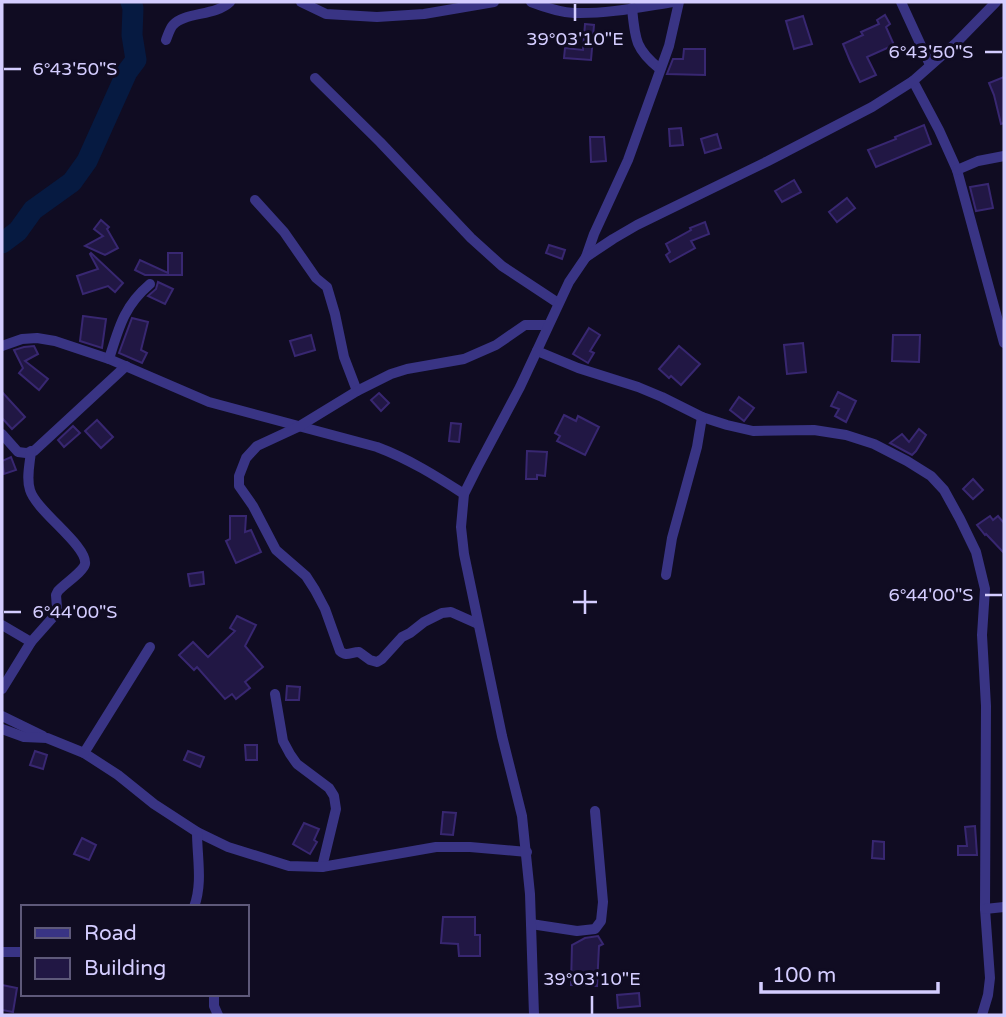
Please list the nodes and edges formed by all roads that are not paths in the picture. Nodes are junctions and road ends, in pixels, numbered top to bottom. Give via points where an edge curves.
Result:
1 (230, 2) edge
2 (302, 2) edge
3 (425, 2) edge
4 (494, 2) edge
5 (531, 2) edge
6 (673, 2) edge
7 (679, 2) edge
8 (901, 2) edge
9 (996, 2) edge
10 (632, 8) junction
11 (424, 14) junction
12 (166, 40) dead end
13 (930, 65) junction
14 (660, 69) junction
15 (315, 78) dead end
16 (913, 81) junction
17 (1004, 156) edge
18 (957, 170) junction
19 (255, 200) dead end
20 (586, 257) junction
21 (150, 284) dead end
22 (558, 303) junction
23 (548, 325) junction
24 (1004, 343) edge
25 (2, 346) edge
26 (537, 351) junction
27 (109, 359) junction
28 (126, 366) junction
29 (357, 391) junction
30 (702, 417) junction
31 (298, 427) junction
32 (2, 434) edge
33 (31, 451) junction
34 (464, 495) junction
35 (666, 575) dead end
36 (478, 624) junction
37 (2, 625) edge
38 (31, 642) junction
39 (150, 647) dead end
40 (2, 688) edge
41 (275, 694) dead end
42 (2, 716) edge
43 (2, 729) edge
44 (47, 738) junction
45 (84, 752) junction
46 (595, 811) dead end
47 (197, 832) junction
48 (527, 852) junction
49 (322, 867) junction
50 (195, 905) edge
51 (1004, 907) edge
52 (985, 909) junction
53 (531, 924) junction
54 (2, 951) edge
55 (21, 952) edge
56 (214, 996) edge
57 (218, 1015) edge
58 (534, 1015) edge
59 (982, 1015) edge

1 - 12 street via 177,22
2 - 11 street via 338,16
3 - 11 street
4 - 11 street
5 - 10 street via 573,13
6 - 10 street
7 - 14 street
8 - 13 street
9 - 13 street
10 - 14 street via 637,42
13 - 16 street
14 - 20 street via 628,160
15 - 22 street via 471,238 502,266
16 - 18 street
16 - 20 street via 872,107 637,225
17 - 18 street
18 - 24 street
19 - 29 street via 327,287
20 - 22 street
21 - 27 street via 125,311
22 - 23 street
23 - 26 street
23 - 29 street via 525,325 471,357 407,369
25 - 27 street via 37,338
26 - 30 street via 638,387
26 - 34 street
27 - 28 street
28 - 31 street via 209,402
28 - 33 street
29 - 31 street
30 - 35 street
30 - 52 street via 753,431 814,430 846,435 907,461 944,490 976,552 985,589
31 - 34 street via 400,456
31 - 36 street via 257,446 242,466 239,486 276,550 315,590 340,650 359,652 377,662 402,637 442,613 451,612
32 - 33 street via 18,452
33 - 38 street via 30,494 80,548 85,563 58,591 55,615
34 - 36 street via 461,527
36 - 48 street
37 - 38 street
38 - 40 street
39 - 45 street
41 - 49 street via 283,741 290,754 334,796 336,809
42 - 44 street
43 - 44 street via 24,737
44 - 45 street
45 - 47 street
46 - 53 street via 601,922 595,929 577,931
47 - 49 street via 289,866
47 - 50 street via 199,880
48 - 49 street via 436,847
48 - 53 street
51 - 52 street
52 - 59 street via 990,978
53 - 58 street
54 - 55 street
56 - 57 street

